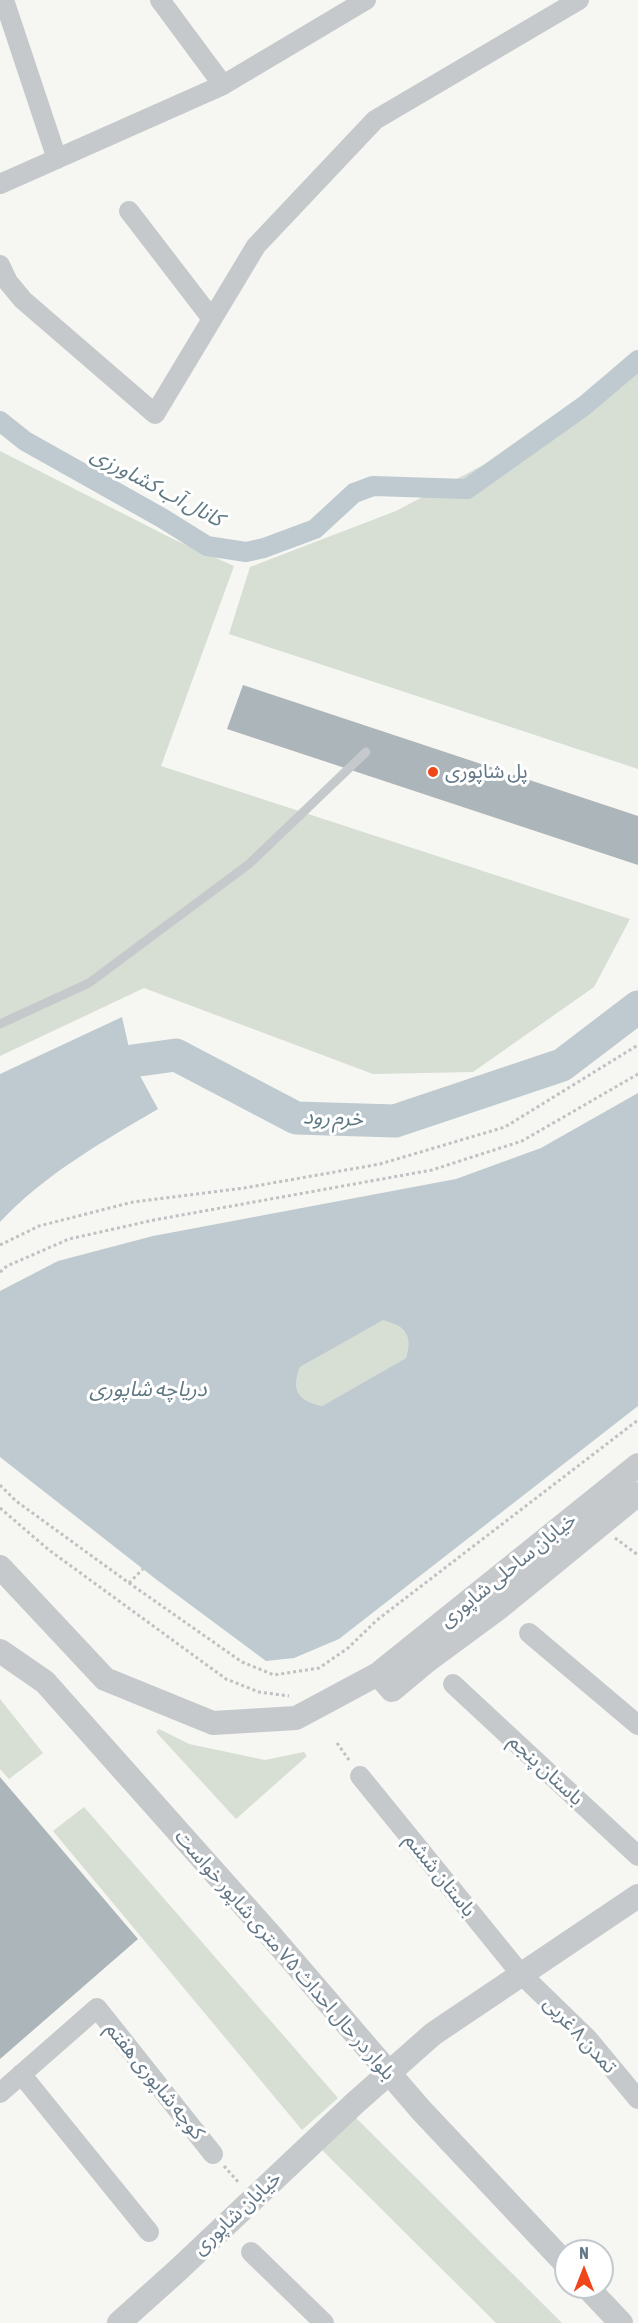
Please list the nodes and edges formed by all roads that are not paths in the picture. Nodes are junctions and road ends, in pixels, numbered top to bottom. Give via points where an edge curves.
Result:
1 (4, 0) edge
2 (160, 0) edge
3 (366, 0) edge
4 (579, 0) edge
5 (223, 85) junction
6 (57, 159) junction
7 (0, 184) edge
8 (129, 211) dead end
9 (0, 265) edge
10 (212, 319) junction
11 (366, 752) dead end
12 (0, 1024) edge
13 (638, 1465) edge
14 (638, 1494) edge
15 (0, 1567) edge
16 (529, 1632) dead end
17 (0, 1651) edge
18 (385, 1682) junction
19 (453, 1684) dead end
20 (638, 1725) edge
21 (360, 1776) dead end
22 (638, 1856) edge
23 (638, 1896) edge
24 (520, 1973) junction
25 (388, 2073) junction
26 (21, 2074) junction
27 (0, 2093) edge
28 (638, 2098) edge
29 (213, 2154) road end
30 (149, 2232) dead end
31 (554, 2251) edge
32 (251, 2252) dead end
33 (598, 2299) edge
34 (119, 2323) edge
35 (324, 2323) edge
36 (621, 2323) edge

1 - 6 street
2 - 5 street
3 - 5 street
4 - 10 street via 375,120 256,246
5 - 6 street
6 - 7 street
8 - 10 street
9 - 10 street via 23,300 155,414
11 - 12 lane via 249,864 89,983
13 - 18 street, خیابان ساحلی شاپوری via 429,1634
14 - 18 street, خیابان ساحلی شاپوری via 500,1607 428,1660
15 - 18 street via 105,1679 213,1723 296,1718
16 - 20 street
17 - 25 street, بلوار در حال احداث ۷۵ متری شاپور خواست via 45,1682
19 - 22 street, باستان پنجم
21 - 24 street, باستان ششم
23 - 24 street, خیابان شاپوری
24 - 25 street, خیابان شاپوری via 433,2034
24 - 28 street, تمدن ۸ غربی via 588,2039
25 - 31 street, بلوار در حال احداث ۷۵ متری شاپور خواست
25 - 34 street, خیابان شاپوری
26 - 27 street
26 - 29 street, کوچه شاپوری هفتم via 97,2008
26 - 30 street
32 - 35 street
33 - 36 street

